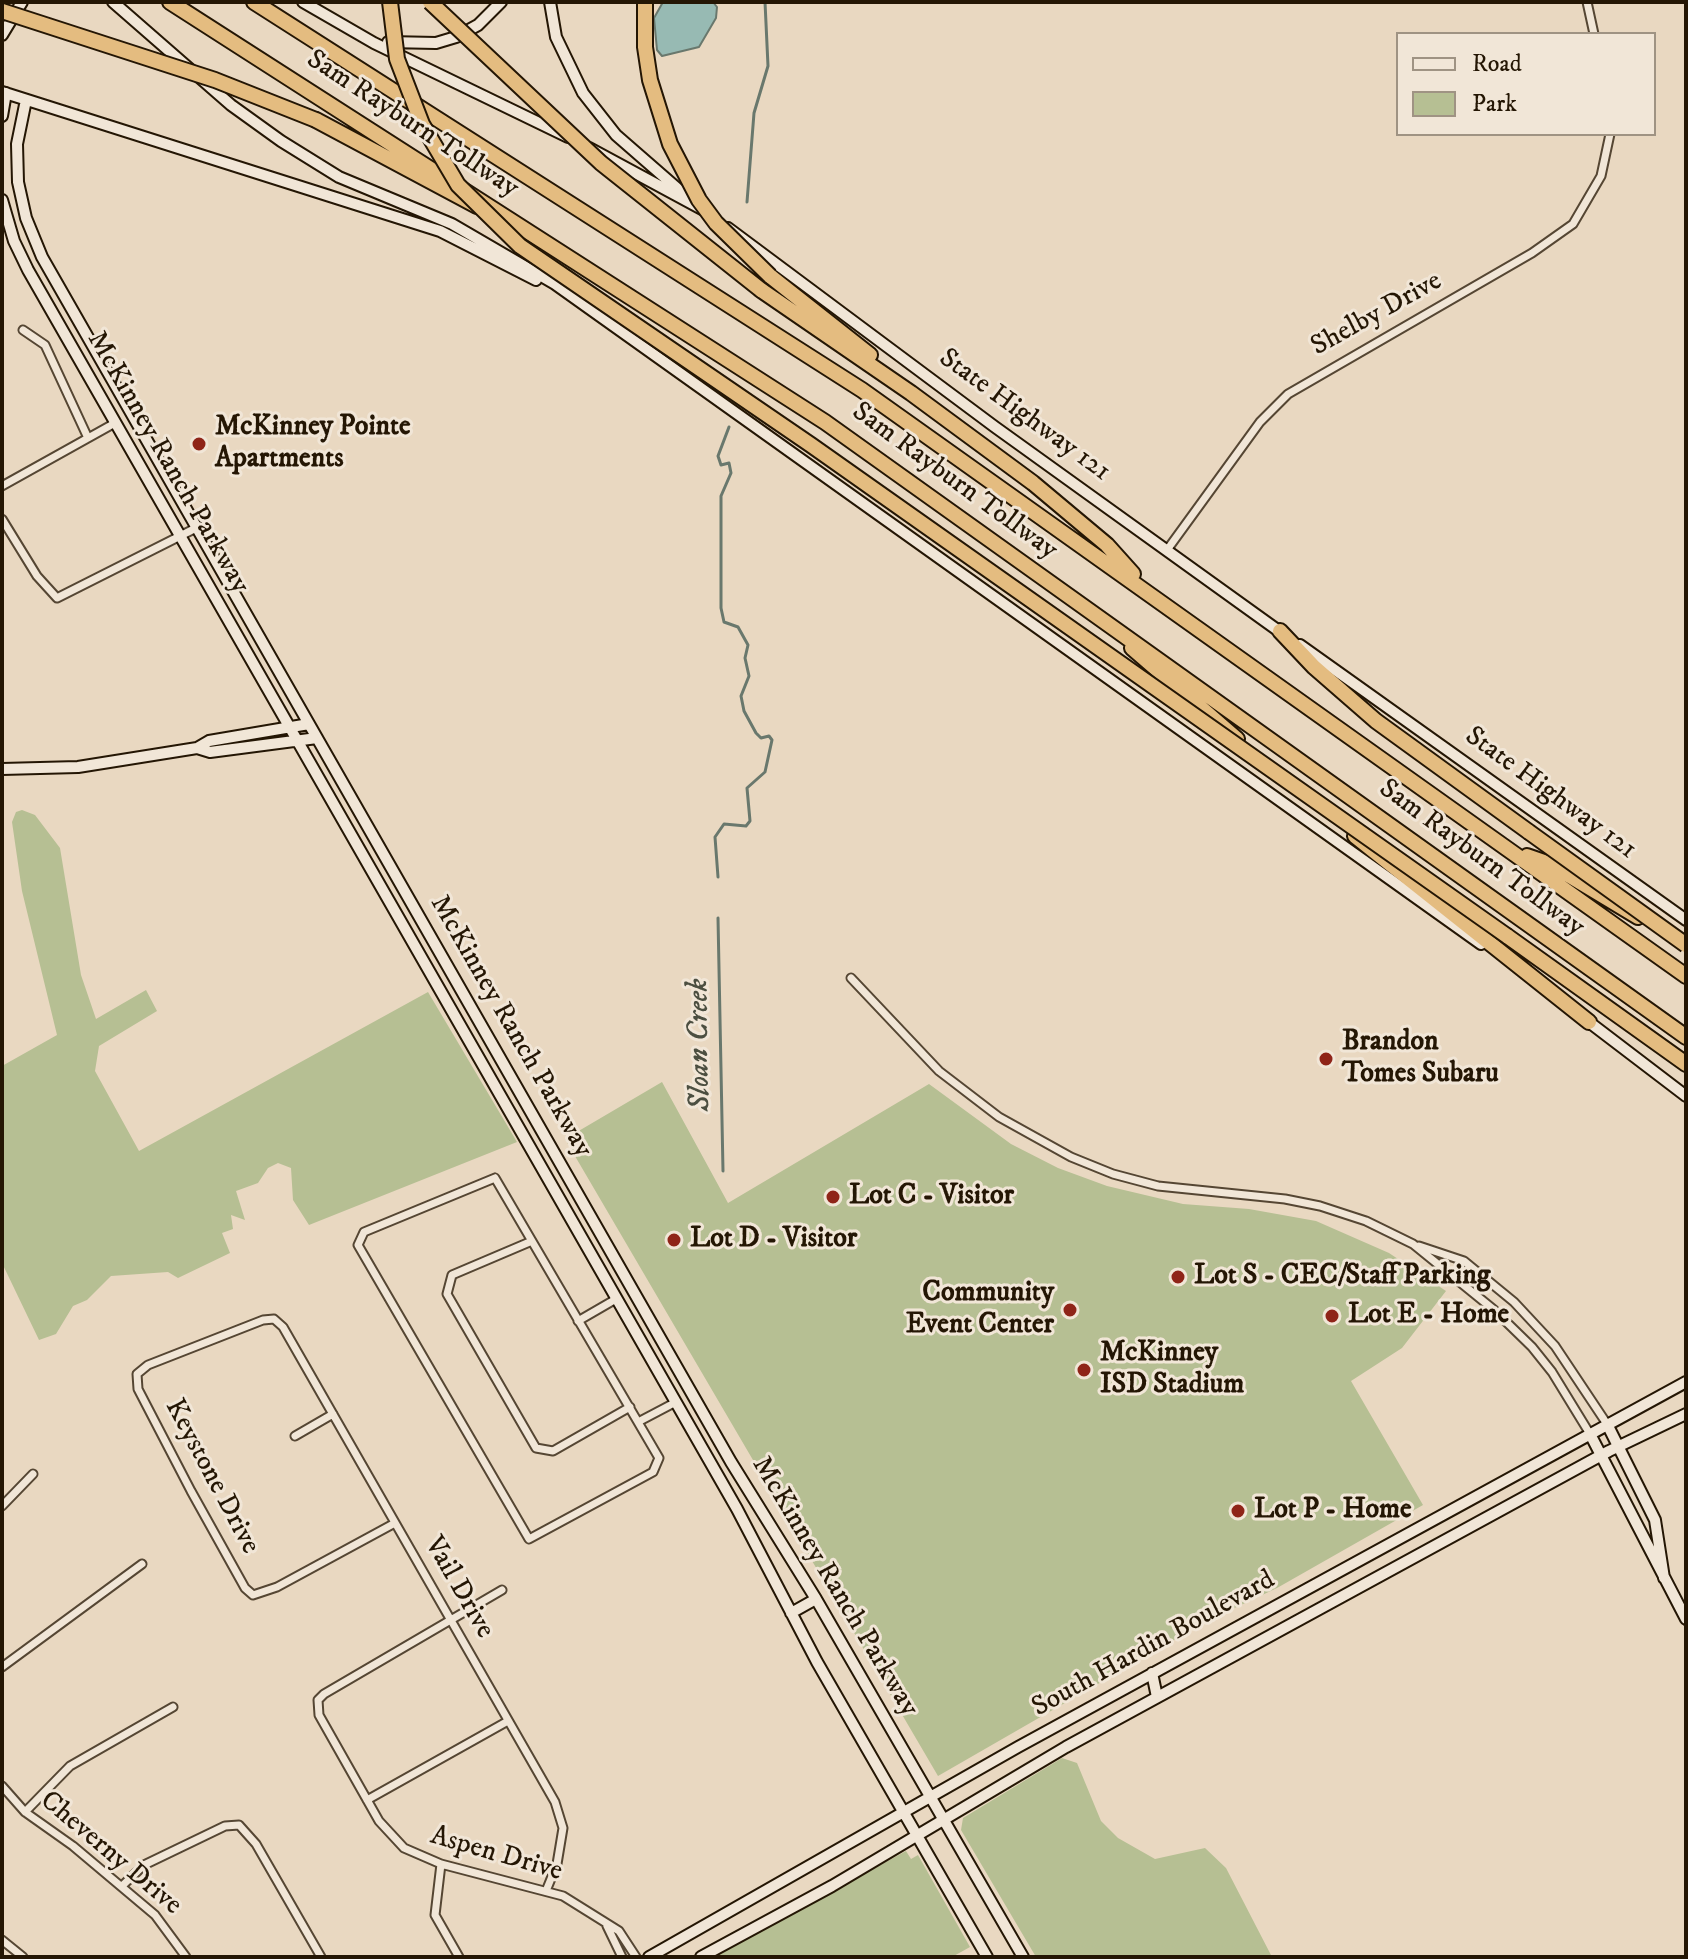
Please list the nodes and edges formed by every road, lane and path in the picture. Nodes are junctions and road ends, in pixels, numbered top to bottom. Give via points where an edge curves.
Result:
1 (22, 2) edge
2 (113, 2) edge
3 (170, 2) edge
4 (254, 2) edge
5 (303, 2) edge
6 (390, 2) edge
7 (430, 2) edge
8 (501, 2) edge
9 (550, 2) edge
10 (645, 2) edge
11 (1587, 2) edge
12 (2, 11) edge
13 (1594, 32) edge
14 (2, 35) edge
15 (374, 43) junction
16 (4, 93) edge
17 (26, 100) junction
18 (2, 116) edge
19 (1610, 136) edge
20 (2, 200) edge
21 (697, 205) junction
22 (6, 217) junction
23 (541, 239) junction
24 (42, 257) junction
25 (596, 315) junction
26 (23, 330) dead end
27 (911, 393) junction
28 (115, 423) junction
29 (88, 438) junction
30 (2, 486) edge
31 (2, 519) edge
32 (196, 528) junction
33 (181, 535) junction
34 (1167, 550) junction
35 (1149, 593) junction
36 (1107, 622) junction
37 (1280, 631) junction
38 (309, 724) junction
39 (290, 727) junction
40 (317, 738) junction
41 (298, 740) junction
42 (197, 748) junction
43 (2, 769) edge
44 (1508, 849) junction
45 (1686, 920) edge
46 (1686, 945) edge
47 (1686, 976) edge
48 (851, 978) dead end
49 (1589, 1022) junction
50 (1686, 1037) edge
51 (1686, 1064) edge
52 (1686, 1096) edge
53 (532, 1241) junction
54 (1413, 1244) junction
55 (616, 1299) junction
56 (274, 1319) joint
57 (578, 1321) junction
58 (1686, 1382) edge
59 (691, 1393) junction
60 (676, 1402) junction
61 (630, 1407) junction
62 (333, 1414) junction
63 (1686, 1414) edge
64 (638, 1422) junction
65 (1607, 1424) junction
66 (1590, 1434) junction
67 (295, 1436) dead end
68 (1618, 1446) junction
69 (1601, 1456) junction
70 (33, 1474) dead end
71 (2, 1506) edge
72 (395, 1523) junction
73 (142, 1564) dead end
74 (1664, 1581) junction
75 (502, 1590) dead end
76 (816, 1599) junction
77 (791, 1613) junction
78 (1686, 1619) edge
79 (451, 1620) junction
80 (2, 1667) edge
81 (1152, 1673) junction
82 (1140, 1680) junction
83 (1157, 1697) junction
84 (173, 1707) dead end
85 (508, 1721) junction
86 (2, 1786) edge
87 (931, 1795) junction
88 (367, 1800) junction
89 (903, 1810) junction
90 (25, 1812) junction
91 (945, 1820) junction
92 (918, 1836) junction
93 (441, 1864) junction
94 (122, 1886) junction
95 (546, 1891) junction
96 (607, 1926) junction
97 (2, 1940) edge
98 (23, 1957) edge
99 (186, 1957) edge
100 (321, 1957) edge
101 (459, 1957) edge
102 (622, 1957) edge
103 (636, 1957) edge
104 (649, 1957) edge
105 (701, 1957) edge
106 (987, 1957) edge
107 (1023, 1957) edge

1 - 14 main road
2 - 25 main road via 231,105 310,160 498,248
3 - 23 highway, Sam Rayburn Tollway
4 - 35 highway, Sam Rayburn Tollway via 806,352
5 - 15 main road, State Highway 121
6 - 51 highway, bridge via 397,59 427,134 458,185 520,246 850,472
7 - 27 highway, bridge via 601,163 761,290
8 - 15 main road via 478,25 456,37
9 - 21 main road via 568,66 599,116
10 - 27 highway, bridge via 650,80 670,144 699,200 770,276
11 - 13 street
12 - 23 highway, bridge via 215,80 316,120
15 - 21 main road, State Highway 121
16 - 17 main road
16 - 18 main road
17 - 24 main road, McKinney Ranch Parkway via 17,144 18,182
17 - 25 main road via 440,231
19 - 34 street, Shelby Drive via 1601,176 1573,224 1288,394 1260,422
20 - 22 main road, McKinney Ranch Parkway
21 - 34 main road, State Highway 121
22 - 24 main road via 21,226 35,256
22 - 28 main road, McKinney Ranch Parkway via 23,262
23 - 36 highway, Sam Rayburn Tollway via 825,422
24 - 32 main road, McKinney Ranch Parkway
25 - 49 main road
26 - 29 street via 45,345
27 - 35 highway via 1107,545
28 - 29 street
28 - 33 main road, McKinney Ranch Parkway
29 - 30 street
31 - 33 street via 53,597 67,595
32 - 33 street
32 - 38 main road, McKinney Ranch Parkway
33 - 39 main road, McKinney Ranch Parkway
34 - 37 main road, State Highway 121
35 - 44 highway, Sam Rayburn Tollway
36 - 49 highway via 1149,666
36 - 50 highway, Sam Rayburn Tollway
37 - 45 main road, State Highway 121
37 - 46 highway, bridge via 1376,721
38 - 39 main road
38 - 40 main road, McKinney Ranch Parkway
39 - 41 main road, McKinney Ranch Parkway
39 - 42 main road via 209,741
40 - 41 main road
40 - 59 main road, McKinney Ranch Parkway
41 - 42 main road via 210,752
41 - 55 main road, McKinney Ranch Parkway
42 - 43 main road via 61,769
44 - 46 highway via 1550,864
44 - 47 highway, Sam Rayburn Tollway
48 - 54 street via 947,1078 1007,1122 1071,1157 1153,1185 1320,1206
49 - 52 main road
53 - 57 street
53 - 61 street via 452,1275 447,1294 536,1448 553,1451
53 - 64 street via 495,1178 364,1232 358,1245 529,1539 653,1472 659,1458
54 - 65 street via 1464,1261 1503,1291 1555,1346
54 - 66 street via 1532,1347
55 - 57 street
55 - 60 main road, McKinney Ranch Parkway
56 - 62 street, Vail Drive
56 - 72 street, Keystone Drive via 165,1358 135,1377 245,1588 253,1595 277,1587
57 - 61 street
58 - 65 main road, South Hardin Boulevard
59 - 60 main road
59 - 76 main road, McKinney Ranch Parkway
60 - 64 street
60 - 77 main road, McKinney Ranch Parkway
61 - 64 street
62 - 67 street
62 - 72 street, Vail Drive
63 - 68 main road, South Hardin Boulevard
65 - 66 main road, South Hardin Boulevard
65 - 68 main road
66 - 69 main road
66 - 81 main road, South Hardin Boulevard
68 - 69 main road, South Hardin Boulevard
68 - 74 main road via 1655,1520
69 - 74 main road
69 - 83 main road, South Hardin Boulevard
70 - 71 street
72 - 79 street, Vail Drive
73 - 80 street
74 - 78 main road
75 - 79 street
76 - 77 main road
76 - 87 main road, McKinney Ranch Parkway
77 - 89 main road, McKinney Ranch Parkway
79 - 85 street, Vail Drive
79 - 88 street, Aspen Drive via 318,1700 319,1715
81 - 82 main road, South Hardin Boulevard
81 - 83 main road
82 - 83 main road
82 - 87 main road, South Hardin Boulevard
83 - 91 main road, South Hardin Boulevard
84 - 90 street via 70,1766
85 - 88 street
85 - 95 street, Vail Drive via 561,1817 561,1847
86 - 90 street, Cheverny Drive
87 - 89 main road, South Hardin Boulevard
87 - 91 main road, McKinney Ranch Parkway
88 - 93 street, Aspen Drive via 400,1845
89 - 92 main road, McKinney Ranch Parkway
89 - 104 main road, South Hardin Boulevard
90 - 94 street, Cheverny Drive
91 - 92 main road, South Hardin Boulevard
91 - 107 main road, McKinney Ranch Parkway
92 - 105 main road, South Hardin Boulevard
92 - 106 main road, McKinney Ranch Parkway
93 - 95 street, Aspen Drive
93 - 101 street via 435,1915
94 - 99 street, Cheverny Drive via 165,1926
94 - 100 street via 144,1865 225,1826 239,1825 256,1844
95 - 96 street, Aspen Drive via 582,1906
96 - 102 street, Aspen Drive
96 - 103 street, Aspen Drive via 619,1931
97 - 98 street

